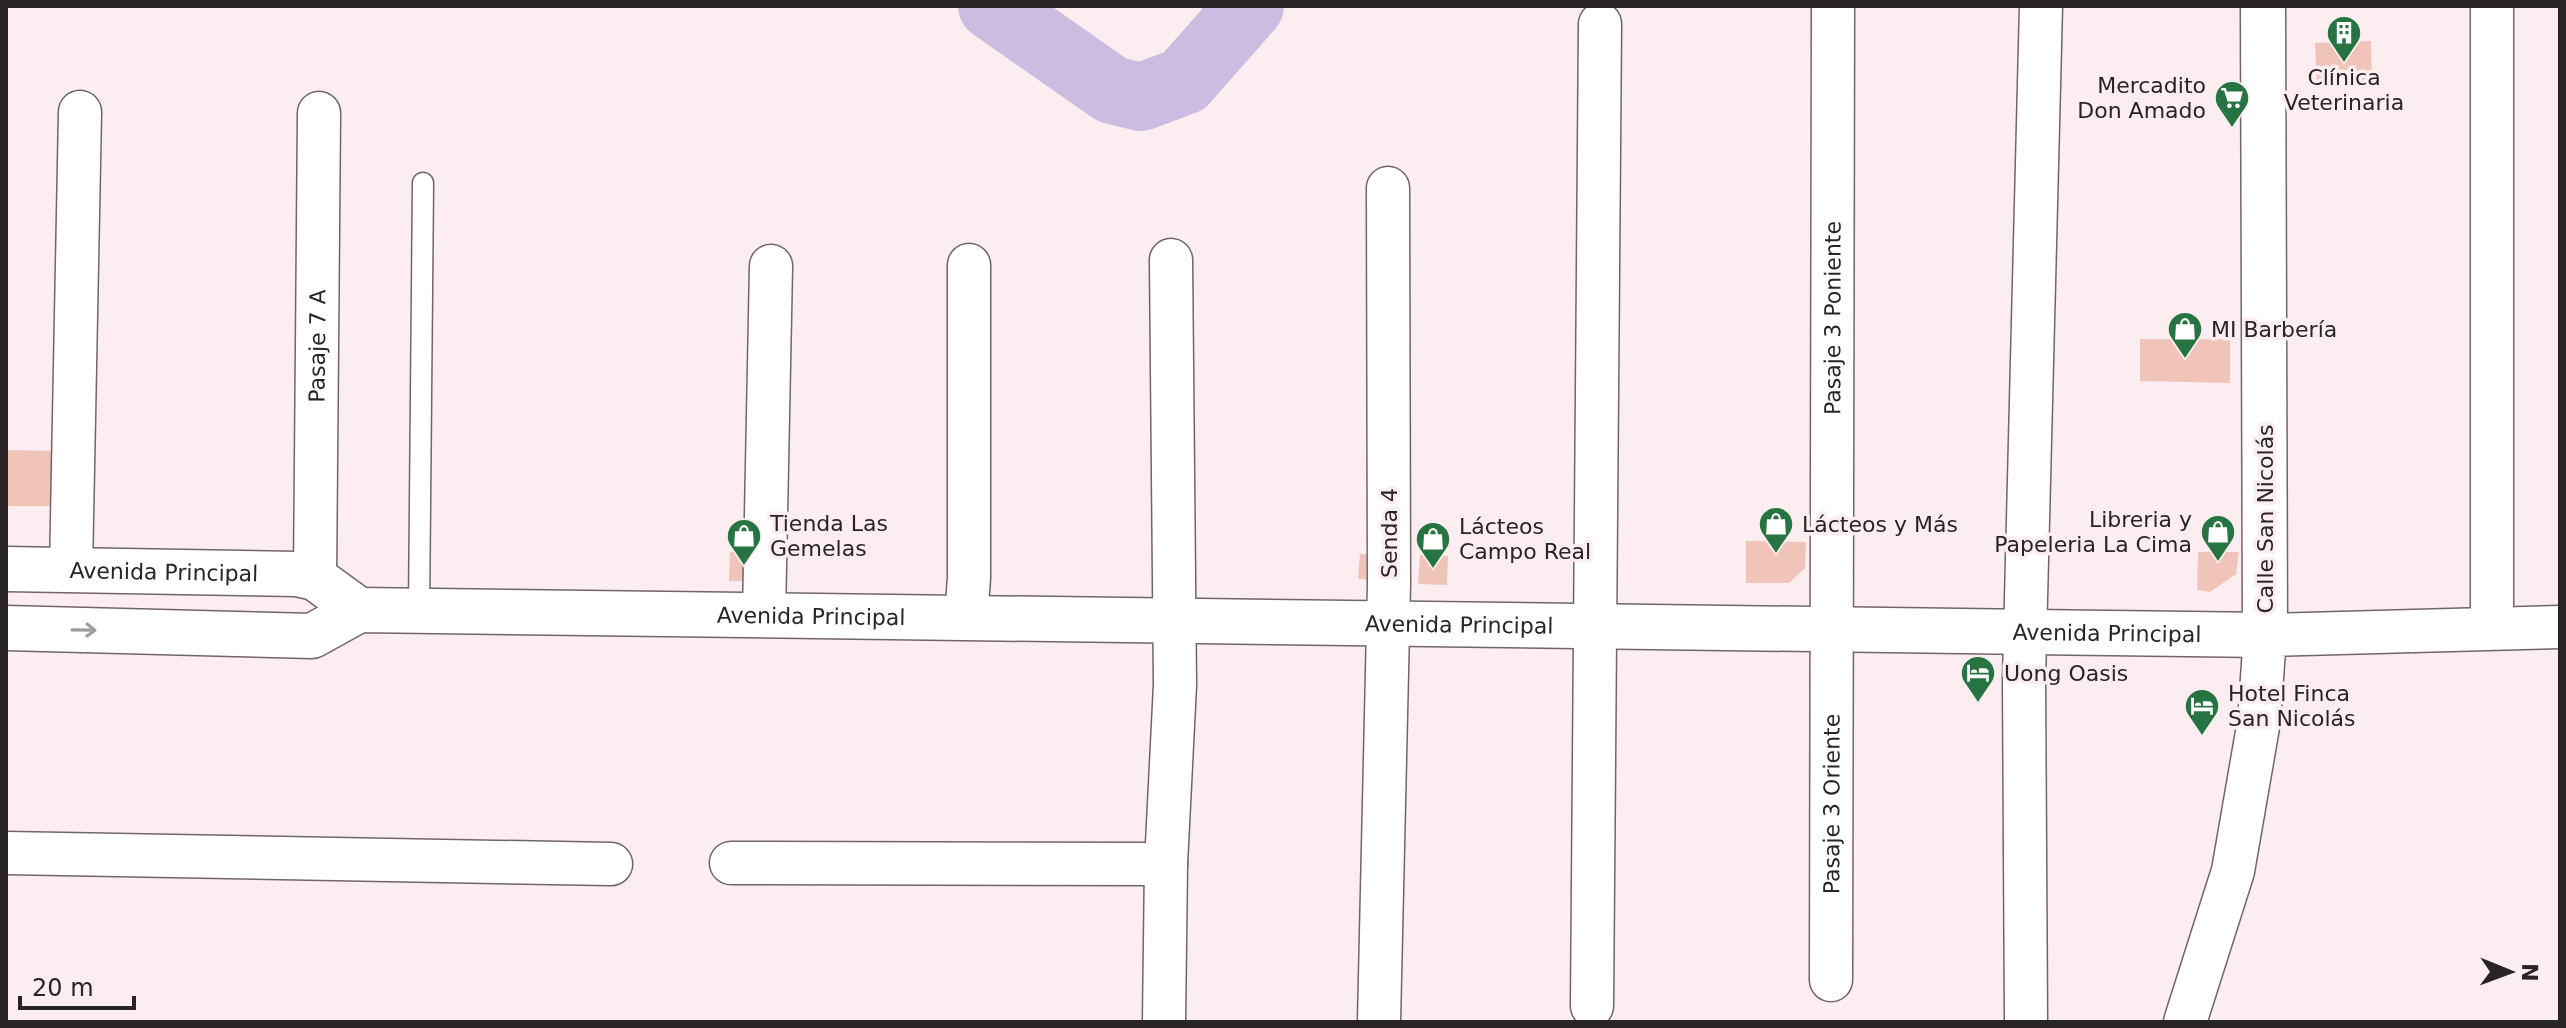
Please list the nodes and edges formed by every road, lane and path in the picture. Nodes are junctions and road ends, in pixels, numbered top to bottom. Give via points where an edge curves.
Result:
1 (1833, 6) edge
2 (2041, 6) edge
3 (2263, 6) edge
4 (2492, 6) edge
5 (1600, 24) dead end
6 (80, 112) dead end
7 (319, 113) dead end
8 (423, 183) dead end
9 (1388, 188) dead end
10 (1171, 260) dead end
11 (969, 265) dead end
12 (771, 266) dead end
13 (6, 569) edge
14 (71, 570) junction
15 (315, 578) junction
16 (359, 610) junction
17 (419, 611) junction
18 (764, 615) junction
19 (966, 618) junction
20 (1174, 621) junction
21 (1387, 624) junction
22 (1596, 626) junction
23 (2560, 627) edge
24 (6, 628) edge
25 (2492, 628) junction
26 (1832, 629) junction
27 (2024, 632) junction
28 (2265, 635) junction
29 (6, 853) edge
30 (731, 863) dead end
31 (611, 864) dead end
32 (1166, 864) junction
33 (1831, 980) dead end
34 (1592, 1006) dead end
35 (1164, 1022) edge
36 (1379, 1022) edge
37 (2026, 1022) edge
38 (2185, 1022) edge

1 - 26 street, Pasaje 3 Poniente
2 - 27 street
3 - 28 street, Calle San Nicolás
4 - 25 street
5 - 22 street
6 - 14 street
7 - 15 street, Pasaje 7 A
8 - 17 lane
9 - 21 street, Senda 4
10 - 20 street
11 - 19 street
12 - 18 street
13 - 14 street, Avenida Principal
14 - 15 street, Avenida Principal
15 - 16 street, Avenida Principal
16 - 17 street, Avenida Principal
24 -> 16 street, Avenida Principal via 312,636
17 - 18 street, Avenida Principal
18 - 19 street, Avenida Principal
19 - 20 street, Avenida Principal
20 - 21 street, Avenida Principal
20 - 32 street
21 - 22 street, Avenida Principal
21 - 36 street, Senda 4
22 - 26 street, Avenida Principal
22 - 34 street
23 - 25 street, Avenida Principal
25 - 28 street, Avenida Principal
26 - 27 street, Avenida Principal
26 - 33 street, Pasaje 3 Oriente
27 - 28 street, Avenida Principal
27 - 37 street
28 - 38 street, Calle San Nicolás via 2259,721 2233,871
29 - 31 street
30 - 32 street
32 - 35 street

